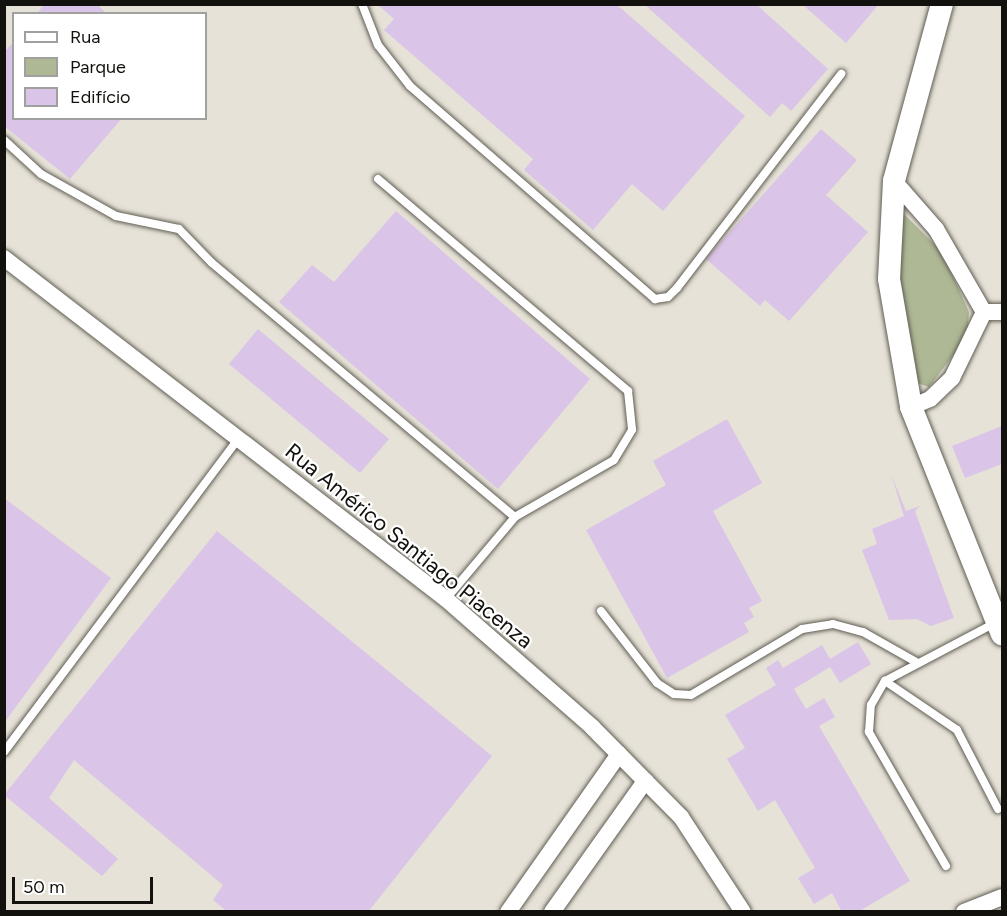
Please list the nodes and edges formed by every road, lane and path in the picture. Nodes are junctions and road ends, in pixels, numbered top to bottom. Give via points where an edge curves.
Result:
1 (362, 4) edge
2 (942, 4) edge
3 (841, 74) dead end
4 (4, 140) edge
5 (378, 179) dead end
6 (894, 181) junction
7 (4, 258) edge
8 (984, 312) junction
9 (1002, 312) edge
10 (911, 407) junction
11 (238, 439) junction
12 (515, 517) junction
13 (446, 599) junction
14 (601, 611) dead end
15 (1001, 625) edge
16 (918, 663) junction
17 (885, 681) junction
18 (4, 752) edge
19 (619, 754) junction
20 (645, 781) junction
21 (998, 809) dead end
22 (946, 866) dead end
23 (1002, 897) edge
24 (508, 912) edge
25 (552, 912) edge
26 (743, 912) edge
27 (964, 912) edge

1 - 3 lane via 378,45 410,86 641,292 655,299 668,297 677,288
2 - 6 street
4 - 12 lane via 41,174 116,216 179,229 212,263
5 - 12 lane via 628,391 632,430 614,460
6 - 8 street via 936,229
6 - 10 street via 889,279
7 - 11 street, Rua Américo Santiago Piacenza
8 - 9 street
8 - 10 street via 952,378 930,399
10 - 15 street
11 - 13 street, Rua Américo Santiago Piacenza
11 - 18 lane
12 - 13 lane
13 - 19 street, Rua Américo Santiago Piacenza
14 - 16 lane via 657,683 674,694 691,695 802,629 832,624 863,632
15 - 16 lane
16 - 17 lane
17 - 21 lane via 951,723
17 - 22 lane via 871,705 869,732
19 - 20 street, Rua Américo Santiago Piacenza
19 - 24 street
20 - 25 street
20 - 26 street, Rua Américo Santiago Piacenza via 681,818
23 - 27 street

